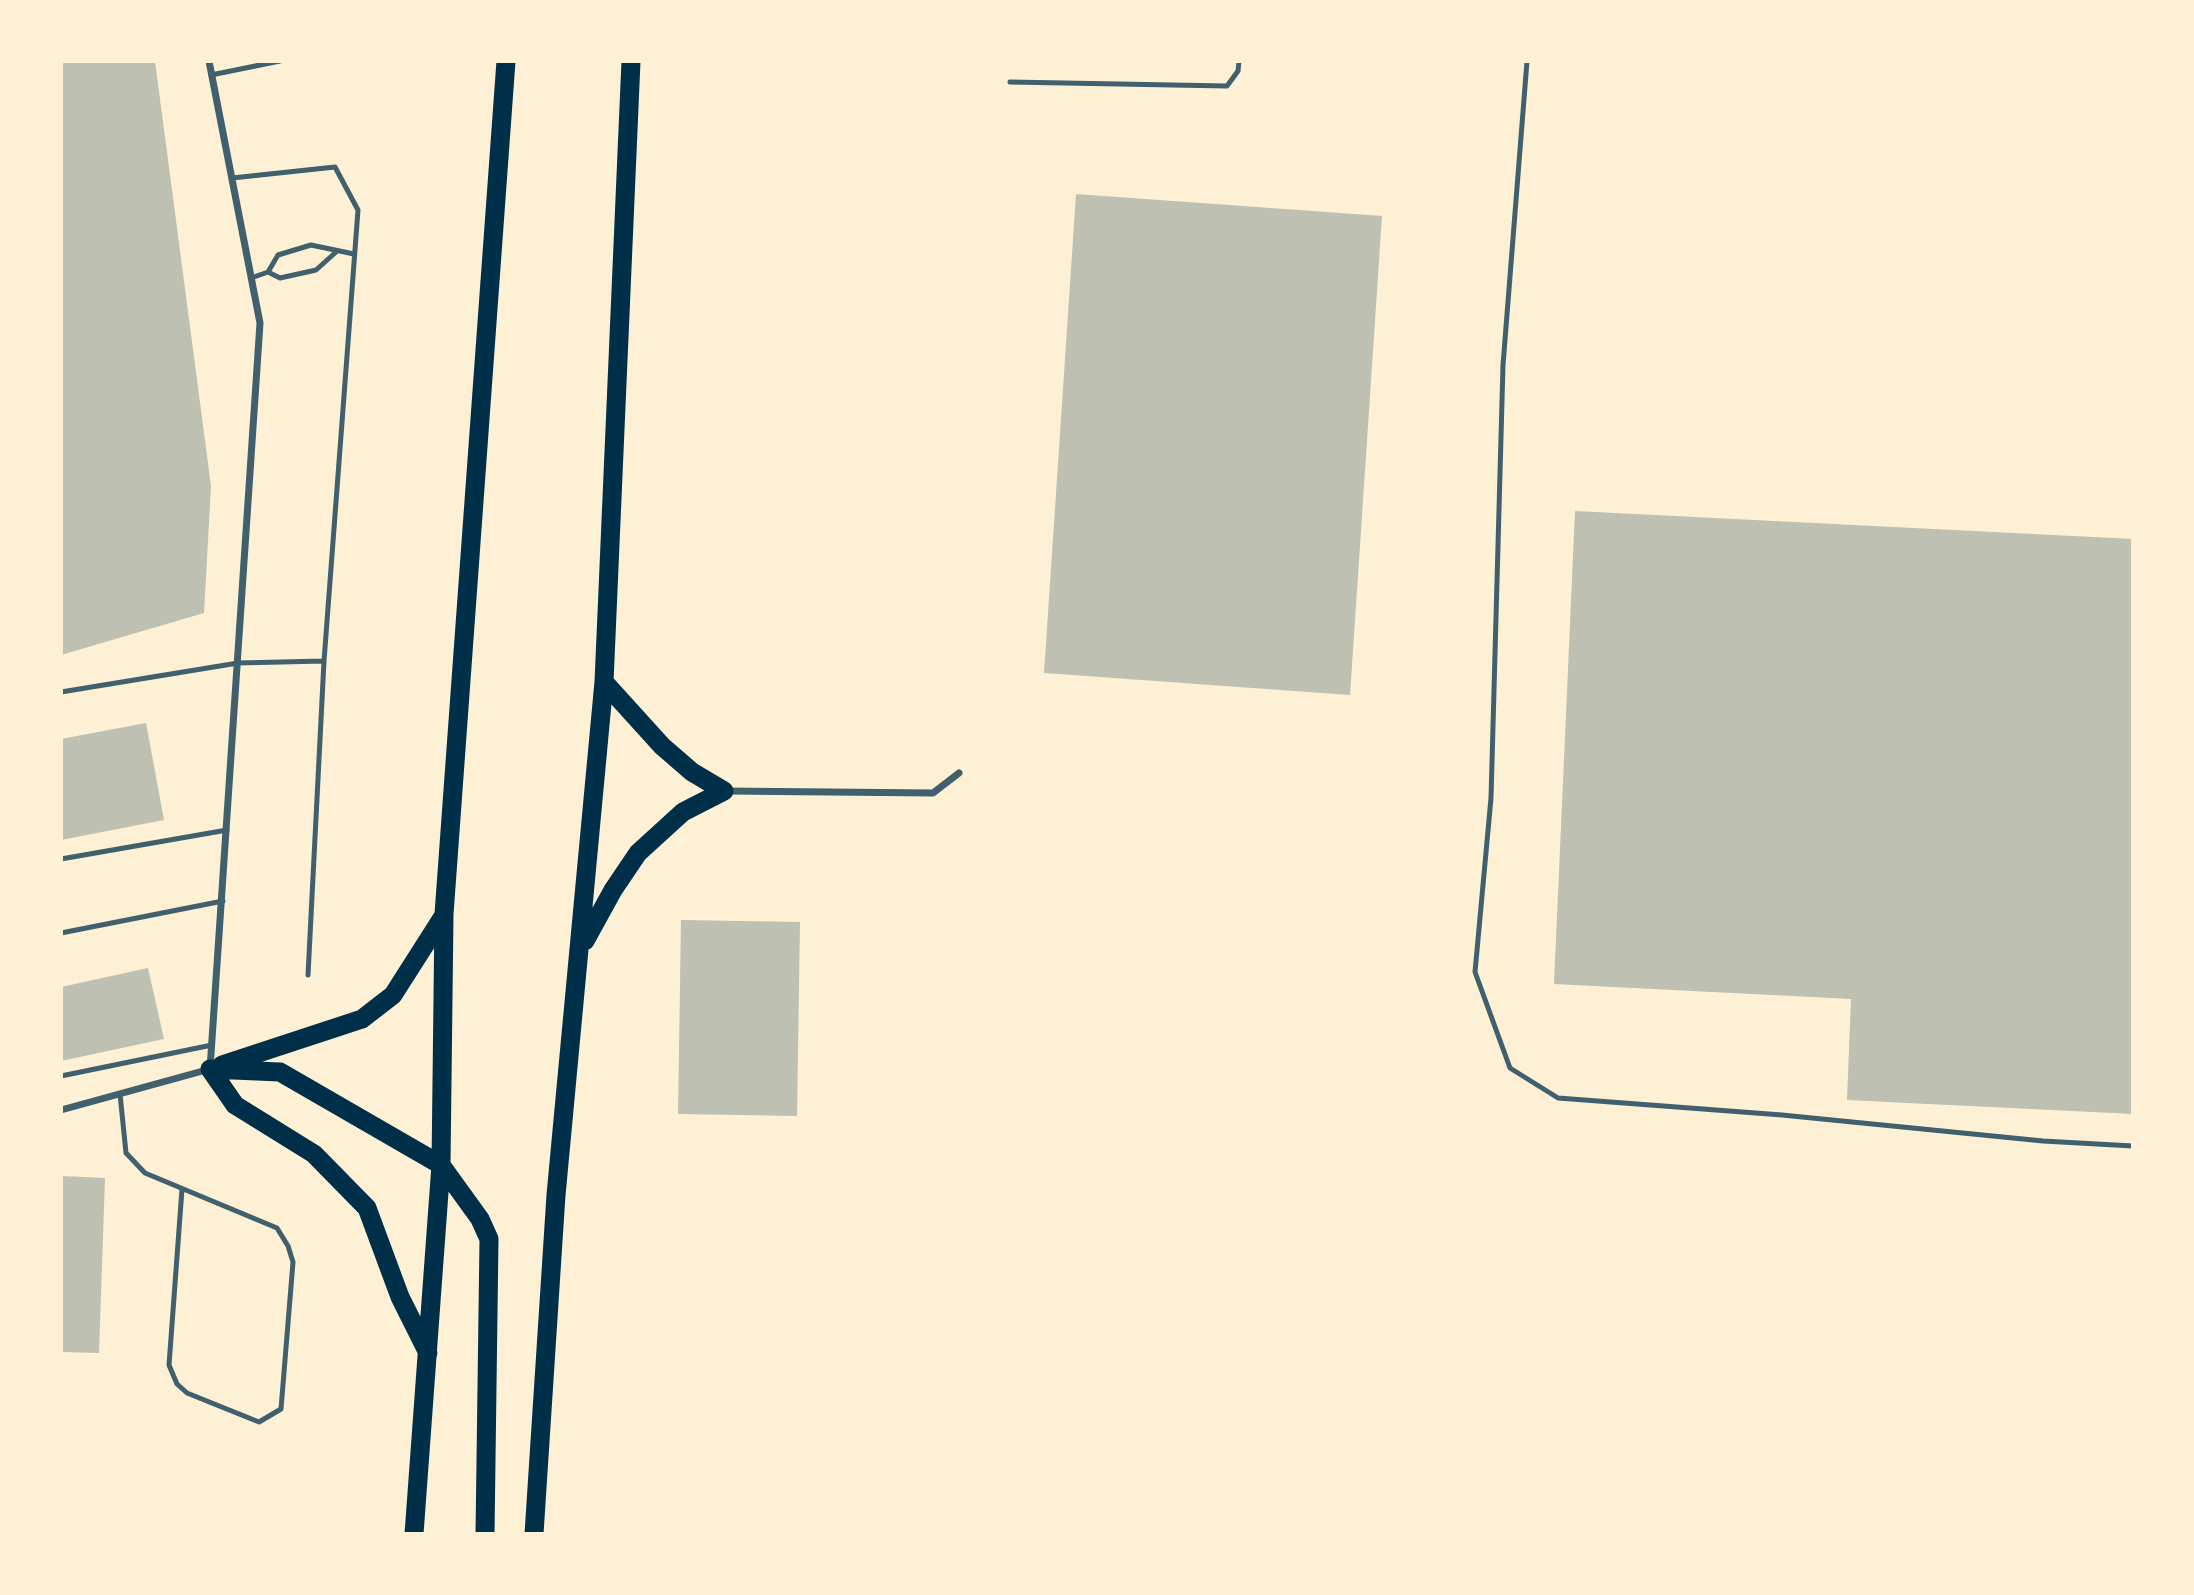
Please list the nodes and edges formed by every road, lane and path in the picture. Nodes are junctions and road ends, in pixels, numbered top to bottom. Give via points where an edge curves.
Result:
1 (209, 61) edge
2 (280, 61) edge
3 (506, 61) edge
4 (631, 61) edge
5 (1239, 61) edge
6 (1527, 61) edge
7 (211, 75) junction
8 (1010, 82) dead end
9 (232, 178) junction
10 (336, 252) junction
11 (354, 254) junction
12 (268, 272) junction
13 (251, 278) junction
14 (324, 661) junction
15 (238, 663) junction
16 (604, 682) junction
17 (61, 692) edge
18 (959, 773) dead end
19 (724, 791) junction
20 (227, 830) junction
21 (61, 859) edge
22 (223, 901) junction
23 (444, 914) junction
24 (61, 933) edge
25 (580, 950) junction
26 (308, 975) dead end
27 (212, 1045) junction
28 (210, 1069) junction
29 (61, 1076) edge
30 (120, 1094) junction
31 (61, 1110) edge
32 (2133, 1146) edge
33 (440, 1165) junction
34 (182, 1189) junction
35 (428, 1354) junction
36 (414, 1534) edge
37 (485, 1534) edge
38 (534, 1534) edge

1 - 7 street
2 - 7 lane
3 - 23 highway
4 - 16 highway
5 - 8 lane via 1227,86
6 - 32 lane via 1503,365 1491,798 1475,972 1510,1068 1558,1098 2043,1142
7 - 9 street
9 - 11 lane via 335,167 358,211
9 - 13 street
10 - 11 lane
10 - 12 lane via 316,270 279,278
10 - 12 lane via 311,246 278,255
11 - 14 lane
12 - 13 lane
13 - 15 street via 260,323
14 - 15 lane
14 - 26 lane
15 - 17 lane
15 - 20 street
16 - 19 highway via 662,746
16 - 25 highway
18 - 19 street via 933,793
19 - 25 highway via 683,812 638,853
20 - 21 lane
20 - 22 street
22 - 24 lane
22 - 27 street
23 - 28 highway via 394,995 362,1019
23 - 33 highway
25 - 38 highway via 556,1195
27 - 28 street
27 - 29 lane
28 - 30 street
28 - 33 highway via 280,1072
28 - 35 highway via 235,1105 314,1154 367,1208 400,1297
30 - 31 street
30 - 34 lane via 126,1153 145,1173
33 - 35 highway
33 - 37 highway via 480,1219 489,1239
34 - 34 lane via 277,1228 288,1245 293,1262 281,1409 259,1423 187,1394 169,1365
35 - 36 highway

